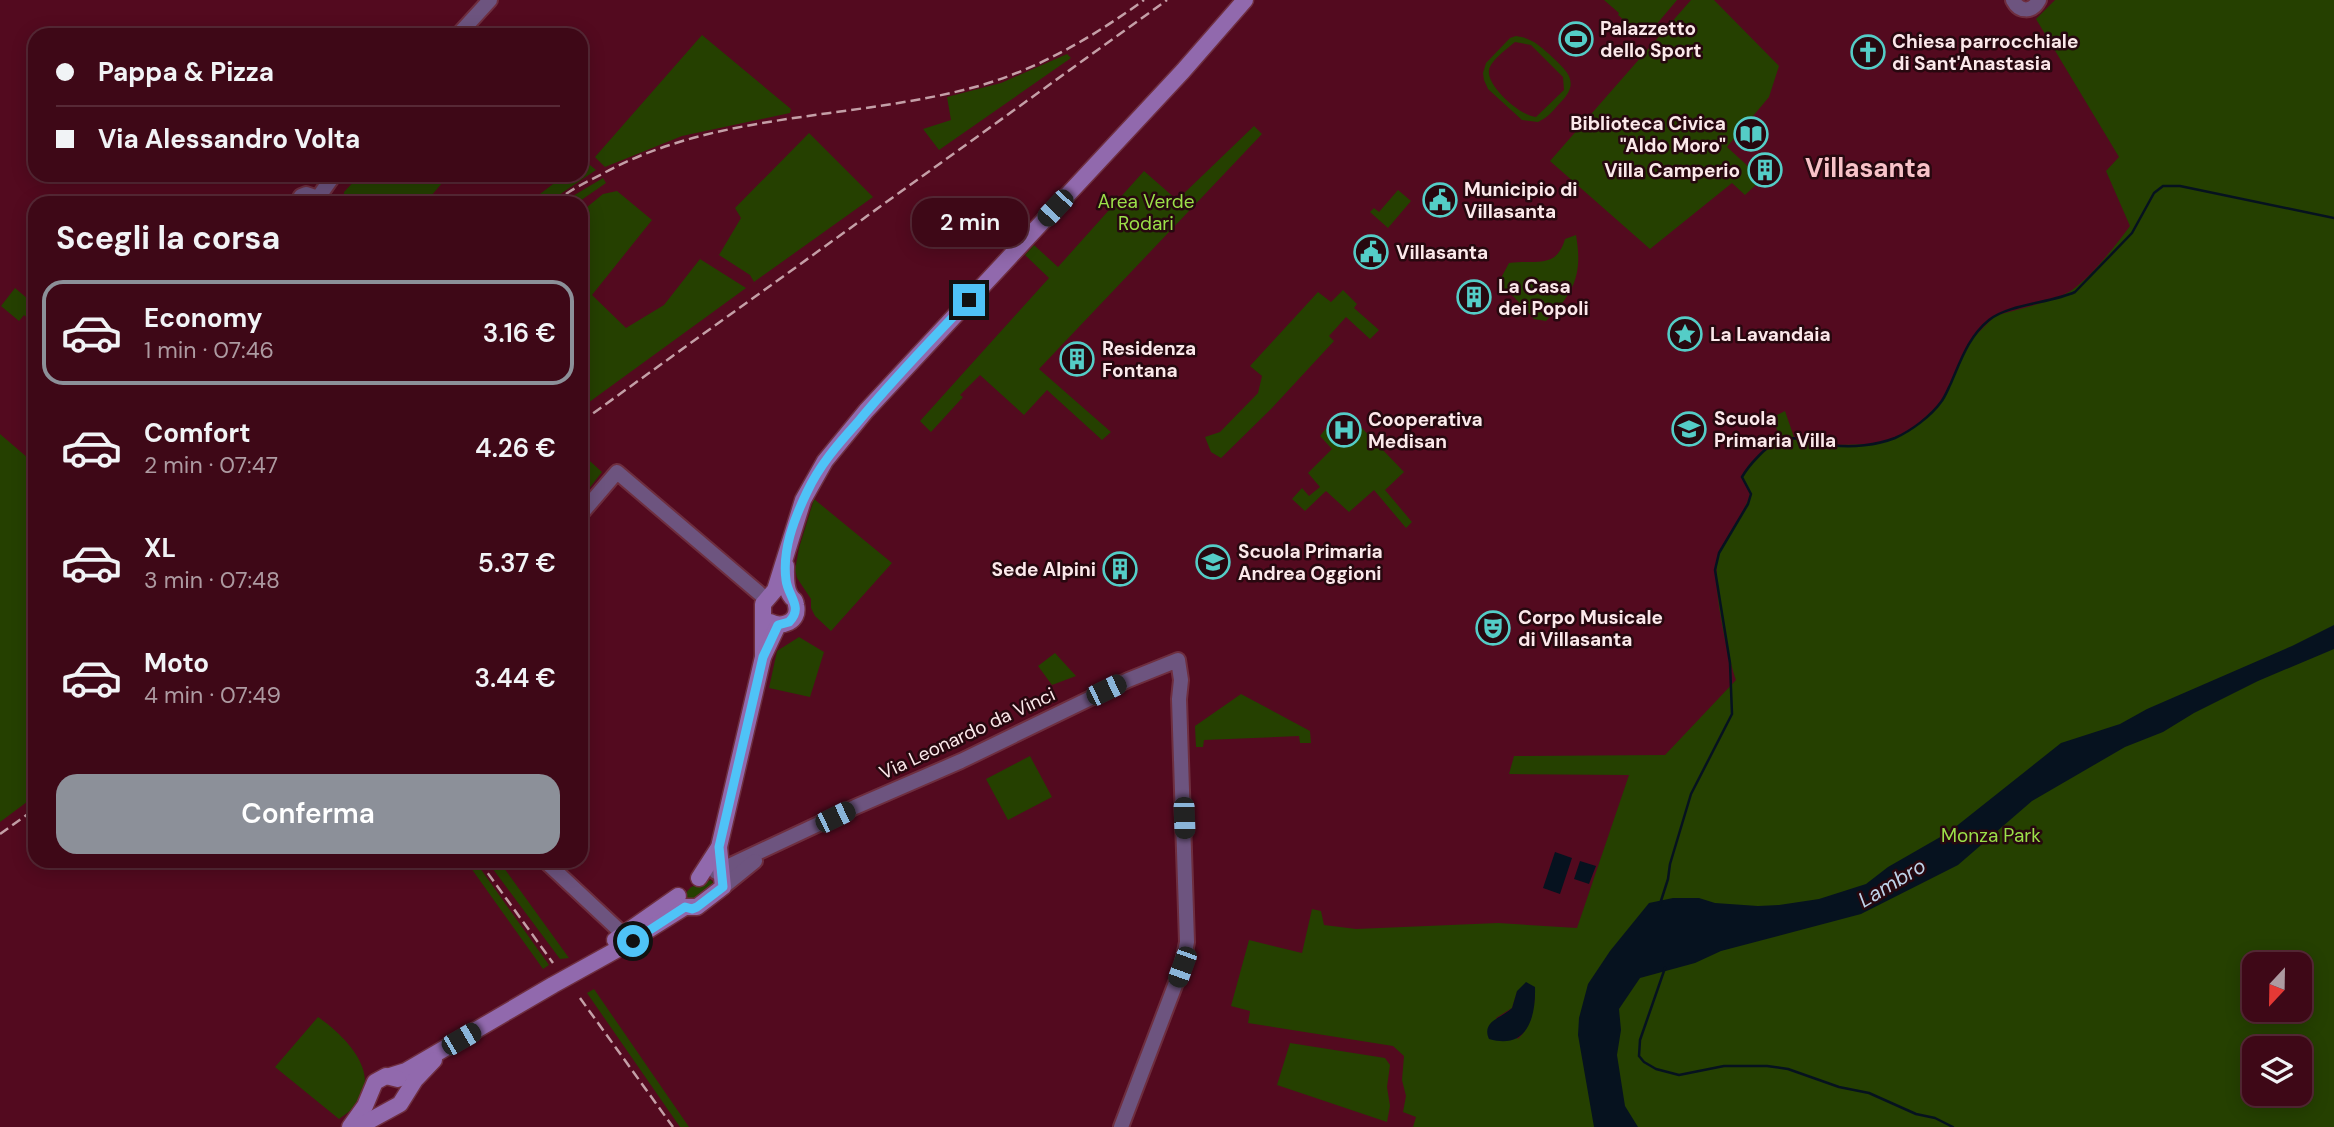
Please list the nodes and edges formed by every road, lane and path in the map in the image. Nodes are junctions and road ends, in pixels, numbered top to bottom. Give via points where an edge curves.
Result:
1 (490, 0) edge
2 (1245, 0) edge
3 (2013, 2) edge
4 (2039, 2) edge
5 (464, 28) edge
6 (327, 182) edge
7 (314, 196) edge
8 (588, 506) edge
9 (786, 557) junction
10 (790, 595) junction
11 (767, 601) junction
12 (778, 625) junction
13 (763, 657) junction
14 (719, 847) junction
15 (552, 868) edge
16 (721, 876) junction
17 (699, 878) junction
18 (682, 902) junction
19 (657, 919) junction
20 (623, 934) junction
21 (553, 985) junction
22 (461, 1039) junction
23 (390, 1076) junction
24 (372, 1091) junction
25 (397, 1104) junction
26 (350, 1127) edge
27 (358, 1127) edge
28 (1121, 1127) edge

1 - 5 street
2 - 9 main road via 839,443 807,490
3 - 4 street via 2026,10
6 - 7 street
8 - 11 street via 617,472
9 - 10 main road
9 - 11 main road
10 - 11 main road via 781,592
10 - 12 main road via 796,614
11 - 12 main road via 769,621
11 - 13 main road
12 - 13 main road
13 - 14 main road
14 - 16 main road
14 - 17 main road
15 - 20 street
16 - 17 main road
16 - 18 main road via 697,907
16 - 28 street, Via Leonardo da Vinci via 855,807 1172,662 1179,699 1187,943
17 - 18 main road via 678,891
18 - 19 main road
19 - 20 main road
19 - 21 main road
20 - 21 main road
21 - 22 main road
22 - 23 main road
22 - 25 main road via 425,1069
23 - 24 main road via 377,1080
23 - 25 main road via 403,1084 405,1092
24 - 25 main road via 377,1105
24 - 26 main road
25 - 27 main road

